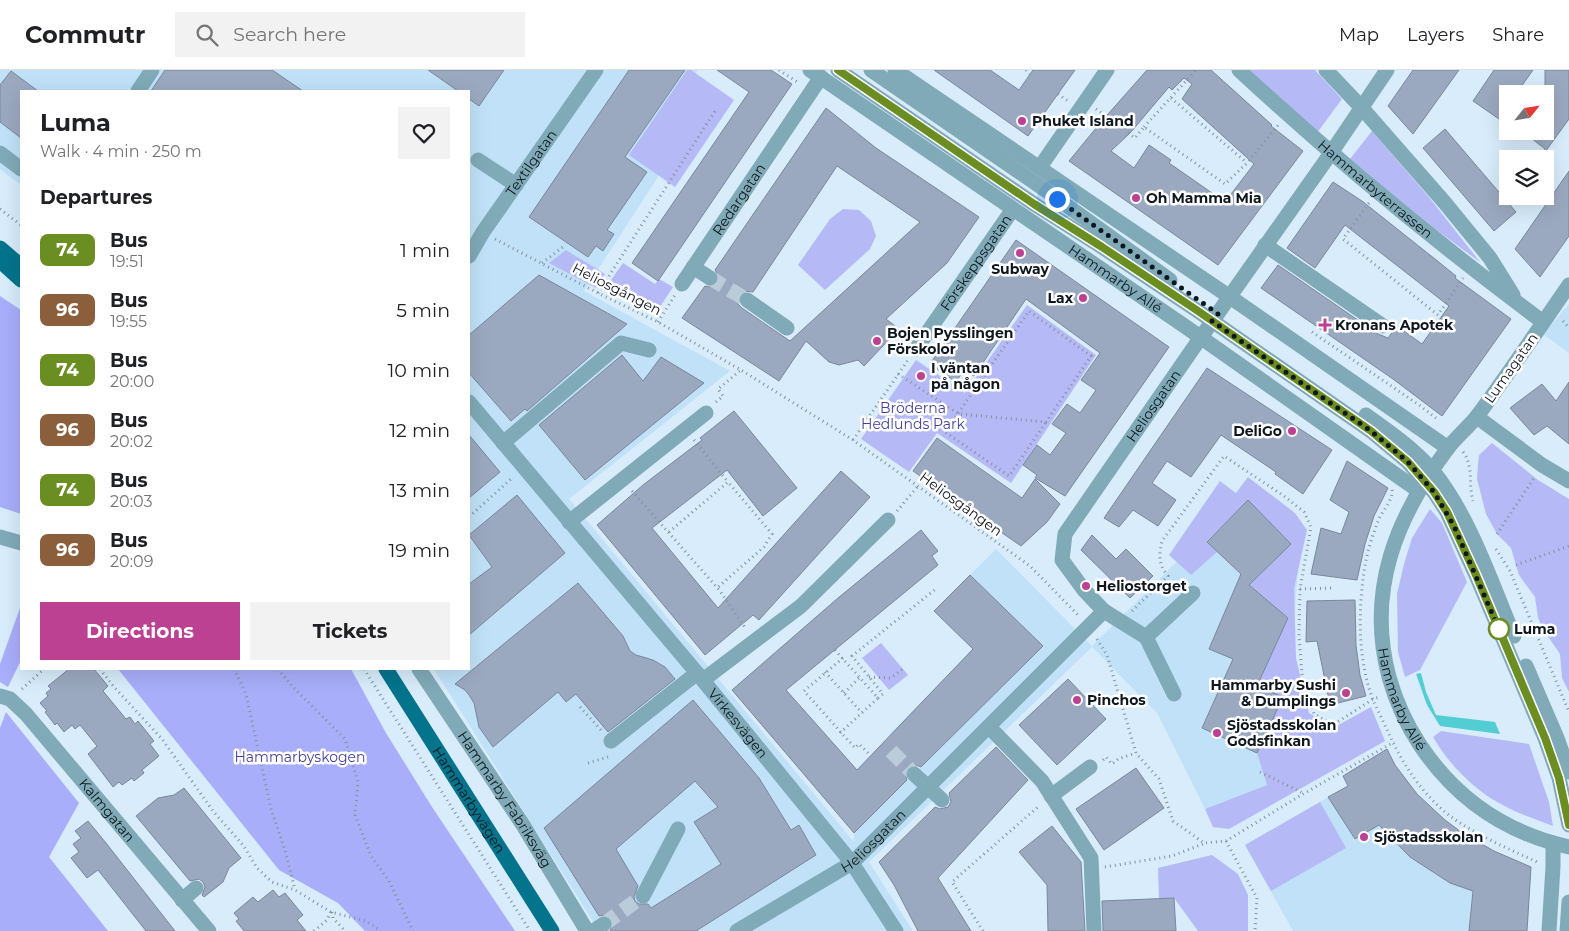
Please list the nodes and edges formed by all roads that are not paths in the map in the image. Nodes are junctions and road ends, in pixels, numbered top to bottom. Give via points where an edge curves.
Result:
1 (152, 70) edge
2 (596, 70) edge
3 (838, 70) edge
4 (871, 70) edge
5 (895, 70) edge
6 (1107, 70) edge
7 (1239, 70) edge
8 (1326, 70) edge
9 (1387, 70) edge
10 (816, 74) edge
11 (139, 90) edge
12 (1361, 107) junction
13 (0, 153) edge
14 (1331, 154) junction
15 (478, 160) dead end
16 (1040, 167) junction
17 (20, 168) edge
18 (516, 185) junction
19 (1013, 209) junction
20 (1265, 245) junction
21 (0, 248) edge
22 (470, 254) edge
23 (0, 261) edge
24 (20, 265) edge
25 (693, 267) junction
26 (710, 278) tunnel mouth
27 (20, 279) edge
28 (682, 284) road end
29 (1569, 285) edge
30 (1230, 296) junction
31 (747, 300) tunnel mouth
32 (1518, 303) junction
33 (1215, 317) junction
34 (1543, 322) junction
35 (1383, 326) dead end
36 (787, 328) dead end
37 (1201, 338) junction
38 (916, 349) road end
39 (649, 350) dead end
40 (470, 403) edge
41 (706, 413) dead end
42 (1477, 417) junction
43 (503, 443) junction
44 (1448, 448) junction
45 (1426, 481) junction
46 (1569, 481) edge
47 (888, 520) dead end
48 (569, 522) junction
49 (0, 537) edge
50 (20, 543) edge
51 (1193, 593) dead end
52 (1104, 611) junction
53 (1146, 637) junction
54 (387, 670) edge
55 (421, 670) edge
56 (700, 677) junction
57 (1174, 694) dead end
58 (5, 698) edge
59 (989, 727) junction
60 (611, 741) road end
61 (1095, 765) road end
62 (1569, 772) edge
63 (914, 774) tunnel mouth
64 (928, 787) junction
65 (1052, 796) junction
66 (942, 800) dead end
67 (1569, 825) edge
68 (678, 829) dead end
69 (1553, 843) junction
70 (1569, 847) edge
71 (852, 862) junction
72 (196, 888) dead end
73 (644, 896) tunnel mouth
74 (182, 900) junction
75 (1569, 902) edge
76 (209, 931) edge
77 (552, 931) edge
78 (587, 931) edge
79 (737, 931) edge
80 (896, 931) edge
81 (1094, 931) edge
82 (1549, 931) edge
83 (1567, 931) edge

1 - 11 street
2 - 18 street, Textilgatan
3 - 33 street via 1034,204
4 - 33 street via 1044,189
5 - 16 street
6 - 16 street
7 - 14 street, Hammarbyterrassen
8 - 12 street, Hammarbyterrassen
9 - 12 street, Heliosgatan
10 - 19 street, Hammarby Allé
10 - 25 street, Redargatan
12 - 14 street, Heliosgatan
12 - 32 street, Hammarbyterrassen via 1490,258
13 - 17 street
14 - 20 street, Heliosgatan
14 - 32 street, Hammarbyterrassen
15 - 18 street
16 - 30 street
18 - 22 street, Textilgatan
19 - 37 street, Hammarby Allé
19 - 38 street, Förskeppsgatan
20 - 30 street, Heliosgatan
20 - 35 street
21 - 24 main road
23 - 27 main road
25 - 26 street
25 - 28 street, Redargatan
29 - 34 street, Lumagatan
30 - 33 street, Heliosgatan
30 - 44 street
31 - 36 street
32 - 34 street, Hammarbyterrassen
33 - 37 street, Heliosgatan
33 - 45 street via 1384,428 1411,450
34 - 42 street, Lumagatan
37 - 45 street, Hammarby Allé
37 - 52 street, Heliosgatan via 1066,534 1062,560
39 - 43 street via 621,343
40 - 43 street, Virkesvägen
41 - 48 street
42 - 44 street, Lumagatan
42 - 46 street
43 - 48 street, Virkesvägen
44 - 45 street, Hammarby Allé
45 - 62 street via 1456,506 1469,532
45 - 67 street via 1454,526 1514,663 1559,778
45 - 69 street, Hammarby Allé via 1398,531 1383,591 1382,644 1399,709 1429,759 1473,804 1519,831
47 - 56 street via 801,606
48 - 56 street, Virkesvägen
49 - 50 street
51 - 53 street
52 - 53 street
52 - 59 street, Heliosgatan
53 - 57 street
54 - 77 main road, Hammarbyvägen
55 - 78 street, Hammarby Fabriksväg via 523,825
56 - 60 street
56 - 71 street, Virkesvägen
58 - 74 street, Kalmgatan via 26,714 51,742
59 - 64 street, Heliosgatan
59 - 65 street via 1042,781
61 - 65 street
63 - 64 street
64 - 66 street
64 - 71 street, Heliosgatan
65 - 81 street via 1091,858
68 - 73 street
69 - 70 street, Hammarby Allé
69 - 82 street
71 - 79 street, Heliosgatan
71 - 80 street, Virkesvägen
72 - 74 street
74 - 76 street, Kalmgatan
75 - 83 street

